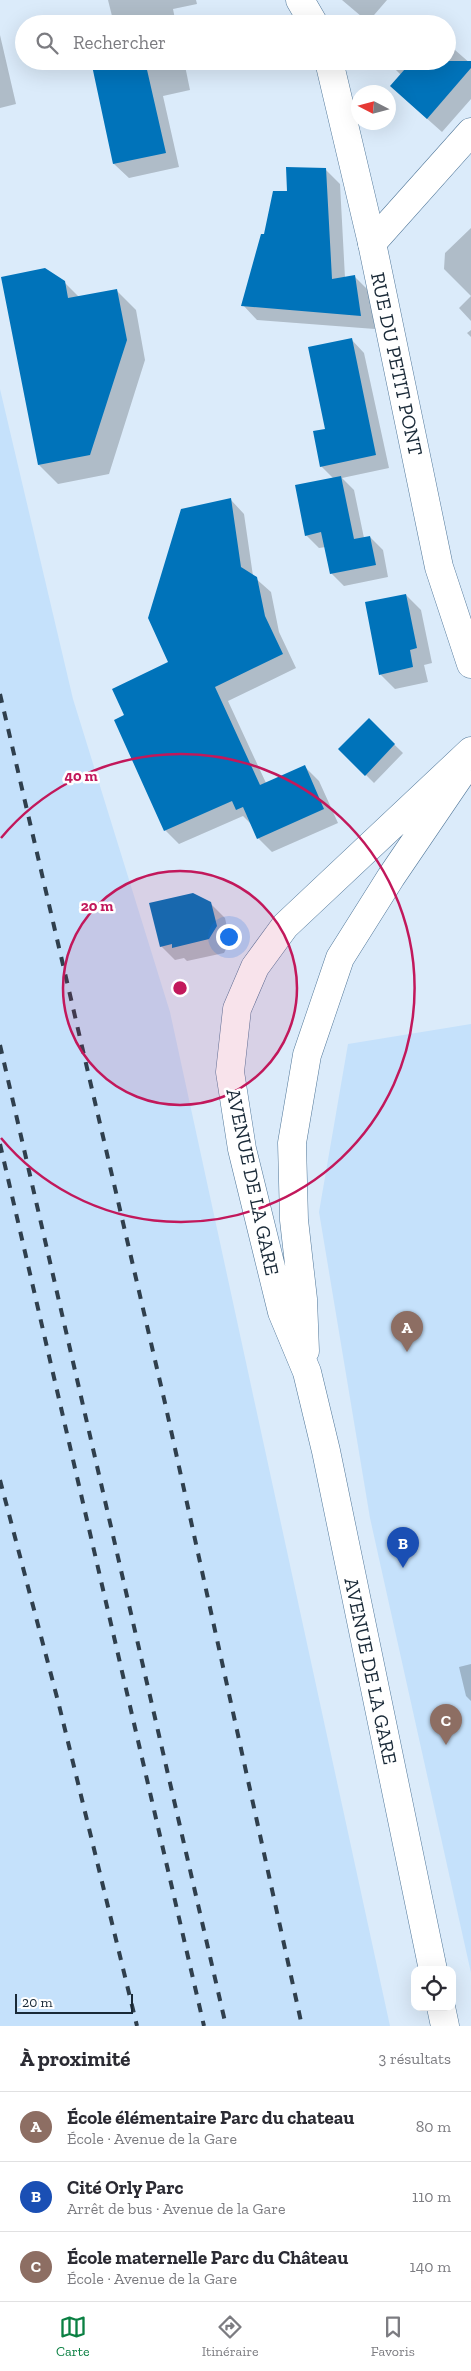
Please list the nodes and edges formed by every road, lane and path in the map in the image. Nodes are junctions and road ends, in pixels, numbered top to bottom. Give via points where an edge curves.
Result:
1 (300, 0) edge
2 (309, 15) edge
3 (331, 70) edge
4 (471, 132) edge
5 (372, 243) junction
6 (471, 664) edge
7 (471, 751) edge
8 (471, 760) edge
9 (306, 1372) junction
10 (433, 1966) edge
11 (442, 2011) edge
12 (445, 2026) edge

1 - 2 street
3 - 5 street, RUE DU PETIT PONT
4 - 5 street
5 - 6 street, RUE DU PETIT PONT via 439,567
7 - 9 street, AVENUE DE LA GARE via 285,926 255,967 237,1009 230,1072 242,1149 282,1312
8 - 9 street, AVENUE DE LA GARE via 340,958 307,1055 292,1143 294,1220 303,1300
9 - 10 street, AVENUE DE LA GARE via 328,1461
11 - 12 street

